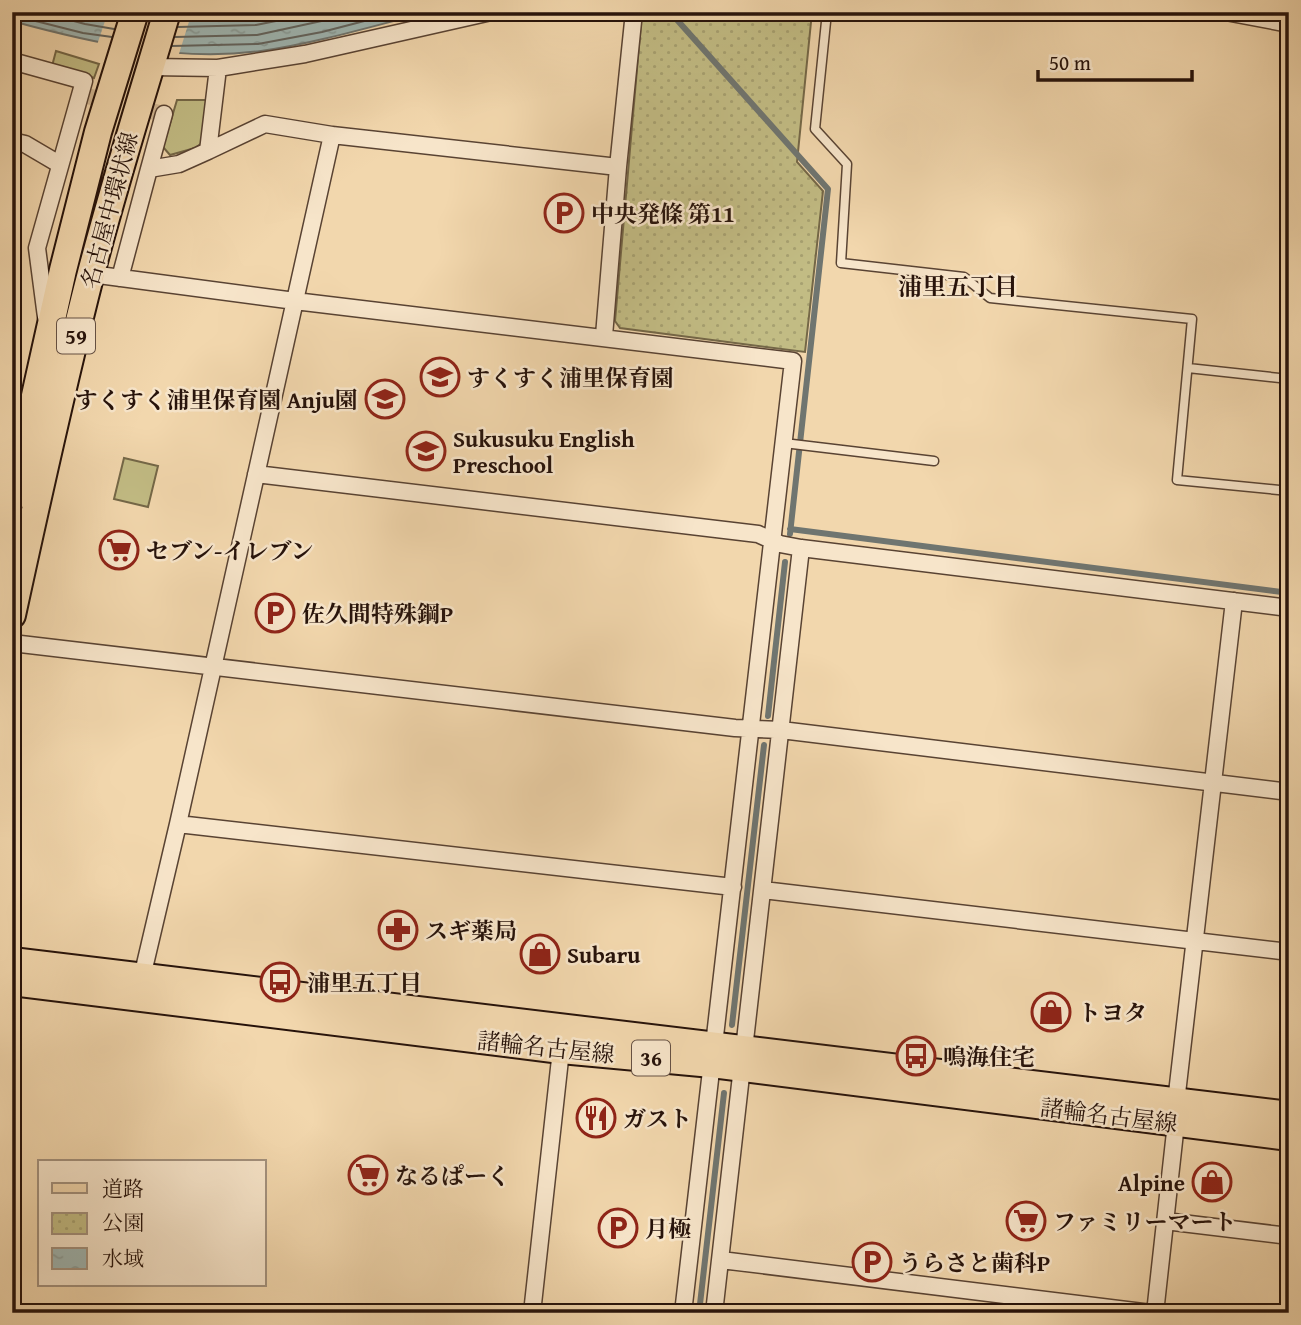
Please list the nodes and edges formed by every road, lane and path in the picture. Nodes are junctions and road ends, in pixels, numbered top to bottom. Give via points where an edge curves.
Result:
1 (135, 12) edge
2 (167, 12) edge
3 (491, 12) edge
4 (634, 12) edge
5 (827, 12) edge
6 (1205, 12) edge
7 (1289, 28) edge
8 (12, 61) edge
9 (152, 64) junction
10 (219, 68) junction
11 (164, 114) dead end
12 (332, 135) junction
13 (12, 141) edge
14 (208, 151) junction
15 (59, 164) junction
16 (618, 167) junction
17 (149, 169) junction
18 (91, 274) junction
19 (120, 278) junction
20 (295, 301) junction
21 (48, 334) junction
22 (604, 337) junction
23 (1188, 368) junction
24 (1289, 379) edge
25 (788, 444) junction
26 (934, 461) dead end
27 (17, 463) edge
28 (257, 474) junction
29 (1289, 491) edge
30 (12, 499) edge
31 (772, 541) junction
32 (801, 548) junction
33 (1234, 601) junction
34 (1289, 608) edge
35 (12, 615) edge
36 (12, 643) edge
37 (212, 665) junction
38 (750, 729) junction
39 (780, 730) junction
40 (1212, 783) junction
41 (1289, 792) edge
42 (178, 824) junction
43 (733, 887) junction
44 (762, 890) junction
45 (1196, 941) junction
46 (1289, 952) edge
47 (12, 961) edge
48 (142, 977) junction
49 (12, 982) edge
50 (562, 1039) junction
51 (713, 1055) junction
52 (744, 1059) junction
53 (1176, 1112) junction
54 (1289, 1115) edge
55 (1289, 1137) edge
56 (1165, 1221) junction
57 (1289, 1236) edge
58 (721, 1260) junction
59 (531, 1313) edge
60 (683, 1313) edge
61 (715, 1313) edge
62 (1153, 1313) edge

1 - 21 main road, 名古屋中環状線 / 59 via 98,132
2 - 9 main road, 名古屋中環状線 / 59
3 - 10 street via 305,54
4 - 16 street
5 - 23 lane via 815,129 847,164 841,263 964,277 990,298 1192,319
6 - 7 lane
8 - 15 street via 83,81
9 - 10 street
9 - 18 main road, 名古屋中環状線 / 59
10 - 14 street
11 - 17 street
12 - 14 street via 265,124
12 - 16 street
12 - 20 street
13 - 15 street
14 - 17 street via 179,164
15 - 21 street via 37,248
16 - 22 street
17 - 19 street
18 - 19 street
18 - 35 main road, 名古屋中環状線 / 59
19 - 20 street
20 - 22 street
20 - 28 street
21 - 27 main road, 名古屋中環状線 / 59
22 - 25 street via 793,361
23 - 24 lane
23 - 29 lane via 1177,480
25 - 26 lane
25 - 31 street
27 - 30 main road, 名古屋中環状線 / 59
28 - 31 street via 758,534
28 - 37 street
31 - 32 street
31 - 38 street
32 - 33 street
32 - 39 street
33 - 34 street
33 - 40 street
36 - 37 street
37 - 38 street
37 - 42 street
38 - 39 street
38 - 43 street
39 - 40 street
39 - 44 street
40 - 41 street
40 - 45 street
42 - 43 street
42 - 48 street
43 - 51 street
44 - 45 street
44 - 52 street
45 - 46 street
45 - 53 street
47 - 48 main road, 諸輪名古屋線 / 36
48 - 50 main road, 諸輪名古屋線 / 36
49 - 50 main road, 諸輪名古屋線 / 36
50 - 51 main road, 諸輪名古屋線 / 36
50 - 59 street
51 - 52 main road, 諸輪名古屋線 / 36
51 - 60 street
52 - 53 main road, 諸輪名古屋線 / 36
52 - 58 street
53 - 54 main road, 諸輪名古屋線 / 36
53 - 55 main road, 諸輪名古屋線 / 36
53 - 56 street
56 - 57 street
56 - 62 street
58 - 61 street
58 - 62 street

